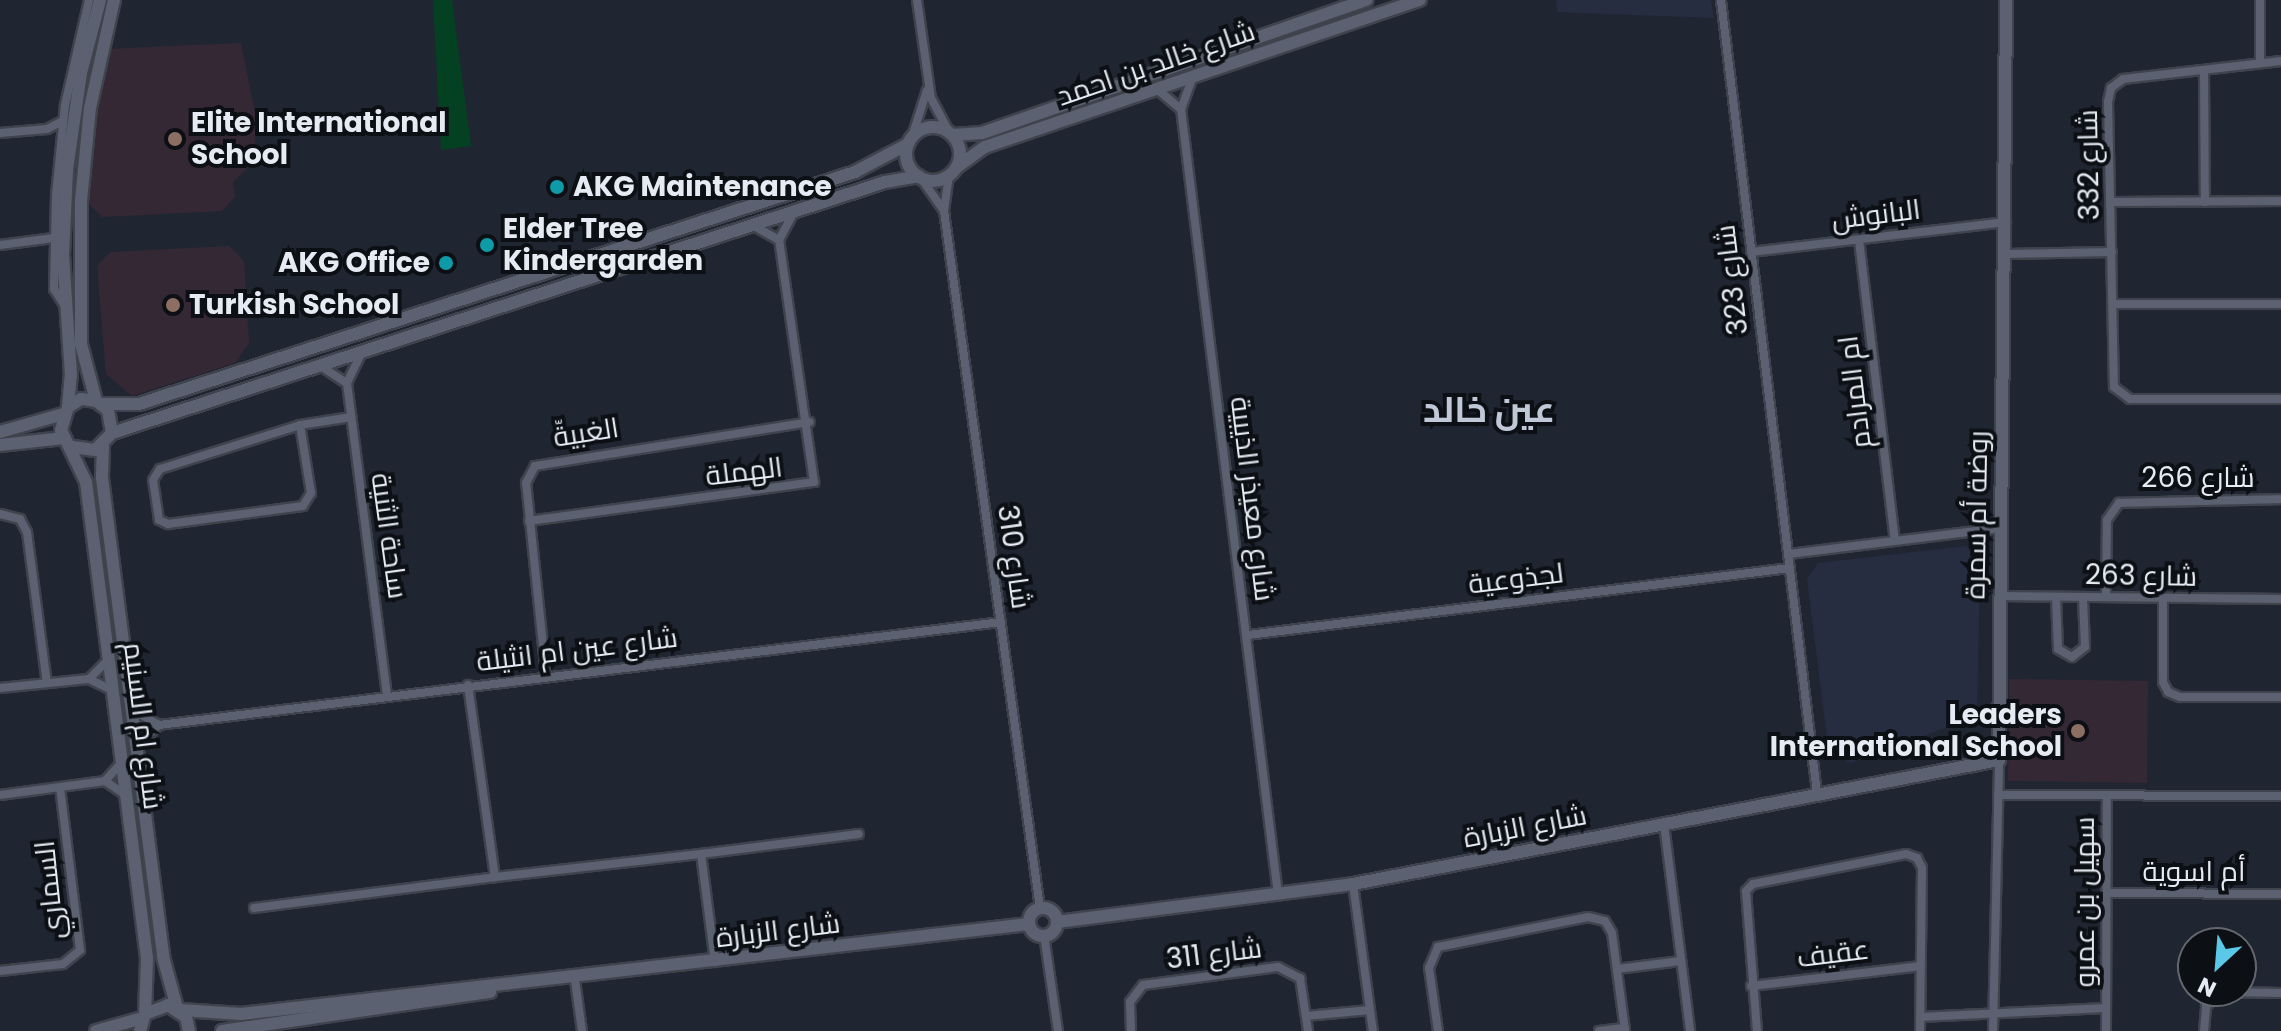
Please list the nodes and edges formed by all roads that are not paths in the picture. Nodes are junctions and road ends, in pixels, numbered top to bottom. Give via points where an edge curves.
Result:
1 (89, 0) edge
2 (100, 0) edge
3 (114, 0) edge
4 (917, 0) edge
5 (1367, 0) edge
6 (1420, 0) edge
7 (1721, 0) edge
8 (2006, 0) edge
9 (2260, 0) edge
10 (2281, 61) edge
11 (2260, 63) junction
12 (2204, 70) junction
13 (1193, 77) junction
14 (928, 85) junction
15 (1158, 90) junction
16 (1181, 109) junction
17 (63, 121) junction
18 (47, 129) junction
19 (0, 133) edge
20 (951, 133) junction
21 (61, 139) junction
22 (910, 140) junction
23 (953, 171) junction
24 (920, 177) junction
25 (2281, 201) edge
26 (2112, 202) junction
27 (2205, 202) junction
28 (796, 211) junction
29 (944, 211) junction
30 (2006, 222) junction
31 (752, 225) junction
32 (54, 238) junction
33 (779, 240) junction
34 (1859, 240) junction
35 (0, 245) edge
36 (1751, 252) junction
37 (2112, 252) junction
38 (2005, 254) junction
39 (2113, 304) junction
40 (2281, 304) edge
41 (66, 308) junction
42 (361, 354) junction
43 (321, 367) junction
44 (347, 383) junction
45 (2281, 399) edge
46 (99, 402) junction
47 (65, 410) junction
48 (351, 417) junction
49 (809, 422) junction
50 (300, 425) junction
51 (0, 432) edge
52 (112, 433) junction
53 (69, 443) junction
54 (0, 445) edge
55 (103, 446) junction
56 (2281, 499) edge
57 (0, 514) edge
58 (529, 521) junction
59 (2000, 528) junction
60 (1895, 540) junction
61 (1789, 554) junction
62 (1790, 568) junction
63 (2000, 596) junction
64 (2056, 597) junction
65 (2083, 597) junction
66 (2106, 597) junction
67 (2163, 598) junction
68 (2281, 599) edge
69 (1001, 622) junction
70 (1248, 635) junction
71 (110, 657) junction
72 (546, 675) junction
73 (89, 679) junction
74 (47, 683) junction
75 (468, 685) junction
76 (0, 688) edge
77 (115, 693) junction
78 (387, 695) junction
79 (2281, 697) edge
80 (132, 709) junction
81 (159, 725) junction
82 (136, 747) junction
83 (1999, 760) junction
84 (122, 762) junction
85 (105, 781) junction
86 (60, 787) junction
87 (1817, 793) junction
88 (0, 795) edge
89 (127, 795) junction
90 (1998, 795) junction
91 (2281, 796) edge
92 (2107, 797) junction
93 (1664, 824) junction
94 (859, 834) dead end
95 (701, 854) junction
96 (495, 877) junction
97 (1353, 884) junction
98 (2107, 893) junction
99 (1278, 894) junction
100 (2281, 894) edge
101 (254, 908) dead end
102 (1040, 908) junction
103 (1057, 922) junction
104 (1029, 924) junction
105 (1044, 935) junction
106 (1681, 961) junction
107 (715, 962) junction
108 (1920, 966) junction
109 (1617, 969) junction
110 (0, 971) edge
111 (575, 980) junction
112 (533, 984) junction
113 (1751, 986) junction
114 (2281, 993) edge
115 (2106, 1008) junction
116 (179, 1009) junction
117 (1370, 1010) junction
118 (1994, 1010) junction
119 (1306, 1016) junction
120 (1920, 1017) junction
121 (143, 1021) edge
122 (1625, 1030) edge
123 (96, 1031) edge
124 (189, 1031) edge
125 (222, 1031) edge
126 (582, 1031) edge
127 (1058, 1031) edge
128 (1131, 1031) edge
129 (1308, 1031) edge
130 (1373, 1031) edge
131 (1438, 1031) edge
132 (1599, 1031) edge
133 (1690, 1031) edge
134 (1757, 1031) edge
135 (1920, 1031) edge
136 (1993, 1031) edge
137 (2106, 1031) edge
138 (2204, 1031) edge

1 - 17 street
2 - 41 main road via 71,134 63,255
3 - 46 main road via 90,108 81,201 81,344
4 - 14 street
5 - 20 main road, شارع خالد بن احمد via 982,133
6 - 13 main road, شارع خالد بن احمد
7 - 36 street, شارع 323
8 - 30 main road, روضة أم سمرة
9 - 11 street
10 - 11 street, شارع 332
11 - 12 street, شارع 332
12 - 26 street, شارع 332 via 2123,79 2111,88
12 - 27 street
13 - 15 main road, شارع خالد بن احمد
13 - 16 street, شارع معيذر الذيبية
14 - 20 street
14 - 22 street
15 - 16 street
15 - 23 main road, شارع خالد بن احمد via 985,147
16 - 70 street, شارع معيذر الذيبية
17 - 18 street
17 - 21 street
18 - 19 street
18 - 21 street
20 - 22 main road via 934,127
20 - 23 main road via 959,147
21 - 32 street
22 - 24 main road via 907,159
22 - 46 main road via 855,172 139,404
23 - 24 main road
23 - 29 street, شارع 310
24 - 28 main road
24 - 29 street, شارع 310
25 - 27 street
26 - 27 street
26 - 37 street, شارع 332
28 - 31 main road
28 - 33 street
29 - 69 street, شارع 310
30 - 34 street, البانوش
30 - 38 main road, روضة أم سمرة
31 - 33 street
31 - 42 main road
32 - 35 street
32 - 41 street via 54,289
33 - 49 street, الهملة
34 - 36 street, البانوش
34 - 60 street, ام المرادم
36 - 61 street, شارع 323
37 - 38 street, شارع 332
37 - 39 street, شارع 332
38 - 59 main road, روضة أم سمرة
39 - 40 street
39 - 45 street, شارع 332 via 2113,382 2124,397
41 - 47 main road via 71,375
42 - 43 main road
42 - 44 street
43 - 44 street
43 - 52 main road
44 - 48 street, ساحة الثنية
46 - 47 main road via 81,399
46 - 52 main road via 112,417
47 - 51 main road
47 - 53 main road
48 - 50 street
48 - 78 street, ساحة الثنية
49 - 58 street, الغبيةّ via 541,462 526,483
49 - 58 street, الهملة via 817,473 806,487
50 - 50 street via 160,469 153,480 159,520 168,524 303,506 311,493
52 - 55 main road
53 - 54 main road
53 - 55 main road via 87,451
53 - 71 main road, شارع ام السنيم via 86,482
55 - 80 main road, شارع ام السنيم via 102,478
56 - 66 street, شارع 266 via 2119,503 2107,520
57 - 74 street via 20,519 27,532
58 - 72 street, الغبيةّ
59 - 60 street
59 - 63 main road, روضة أم سمرة
60 - 61 street
61 - 62 street, شارع 323
62 - 70 street, لجذوعية
62 - 87 street, شارع 323
63 - 64 street, شارع 263
63 - 83 main road, روضة أم سمرة
64 - 65 street, شارع 263
64 - 65 street via 2058,649 2072,657 2085,647
65 - 66 street, شارع 263
66 - 67 street, شارع 263
67 - 68 street, شارع 263
67 - 79 street via 2163,682 2168,692 2180,697
69 - 72 street, شارع عين ام انثيلة
69 - 102 street, شارع 310
70 - 99 street, شارع معيذر الذيبية
71 - 73 street
71 - 77 main road, شارع ام السنيم
72 - 75 street, شارع عين ام انثيلة
73 - 74 street
73 - 77 street
74 - 76 street
75 - 78 street, شارع عين ام انثيلة
75 - 96 street
77 - 84 main road, شارع ام السنيم
78 - 81 street, شارع عين ام انثيلة
80 - 81 street
80 - 82 main road, شارع ام السنيم
81 - 82 street
82 - 116 main road, شارع ام السنيم via 163,957
83 - 87 main road, شارع الزبارة
83 - 90 street, روضة أم سمرة
84 - 85 street
84 - 89 main road, شارع ام السنيم
85 - 86 street
85 - 89 street
86 - 88 street
86 - 110 street, السماري via 80,950 63,964
87 - 93 main road, شارع الزبارة
89 - 121 main road, شارع ام السنيم via 147,958
90 - 92 street, سهيل بن عمرو
90 - 118 street, روضة أم سمرة
91 - 92 street, سهيل بن عمرو
92 - 98 street, سهيل بن عمرو
93 - 97 main road, شارع الزبارة
93 - 106 street
94 - 95 street
95 - 96 street
95 - 107 street
96 - 101 street
97 - 99 main road, شارع الزبارة
97 - 117 street
98 - 100 street, أم اسوية
98 - 115 street, سهيل بن عمرو
99 - 103 main road, شارع الزبارة
102 - 103 main road via 1050,910
102 - 104 main road via 1031,914
103 - 105 main road
104 - 105 main road
104 - 107 main road, شارع الزبارة
105 - 127 street
106 - 109 street
106 - 133 street
107 - 111 main road, شارع الزبارة
108 - 113 street, عقيف
108 - 113 street via 1922,868 1917,858 1906,854 1753,884 1743,900
108 - 120 street
109 - 122 street
109 - 131 street via 1612,933 1598,918 1445,944 1433,952 1429,968
111 - 112 main road, شارع الزبارة
111 - 126 street
112 - 116 main road, شارع الزبارة via 241,1014
112 - 125 main road, شارع الزبارة
113 - 134 street
114 - 138 street via 2222,992 2206,1006
115 - 118 street, سهيل بن عمرو
115 - 137 street, سهيل بن عمرو
116 - 121 main road, شارع الزبارة via 160,1005
116 - 124 main road, شارع ام السنيم
117 - 119 street
117 - 130 street
118 - 120 street, سهيل بن عمرو
118 - 136 street, روضة أم سمرة
119 - 128 street, شارع 311 via 1300,978 1278,967 1143,985 1130,1002
119 - 129 street, شارع 311
120 - 135 street
121 - 123 main road
122 - 132 street

